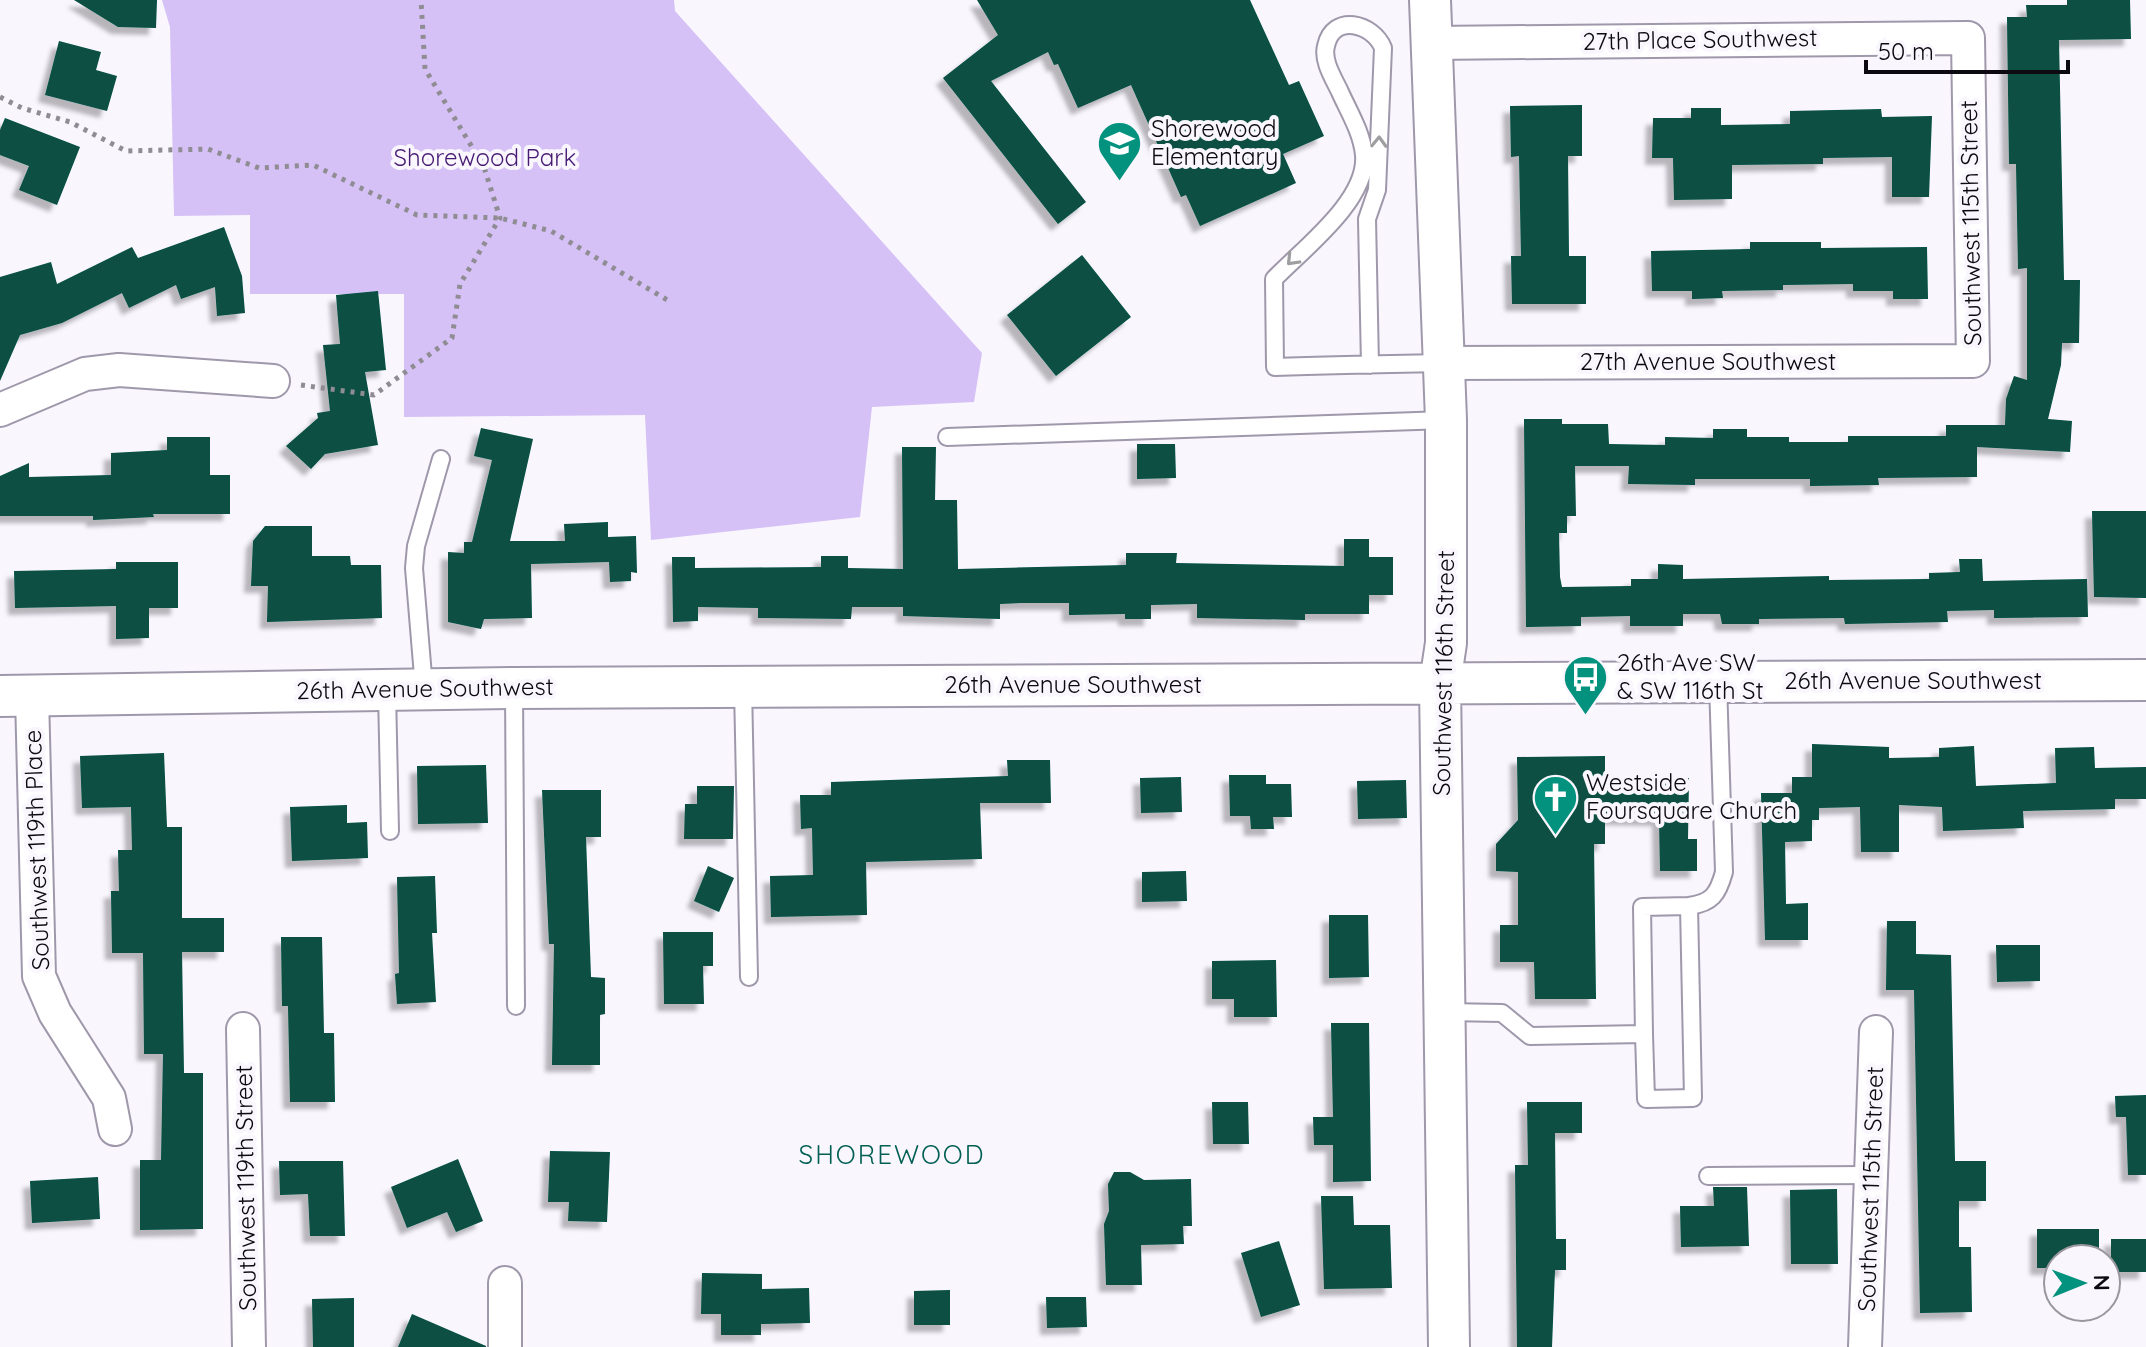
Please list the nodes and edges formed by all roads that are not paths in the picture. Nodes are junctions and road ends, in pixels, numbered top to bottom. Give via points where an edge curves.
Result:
1 (1430, 0) edge
2 (1968, 38) joint
3 (1431, 43) junction
4 (1346, 204) junction
5 (1367, 219) junction
6 (1973, 361) joint
7 (1444, 363) junction
8 (1370, 365) junction
9 (273, 381) road end
10 (0, 410) edge
11 (1446, 420) junction
12 (947, 437) dead end
13 (441, 459) dead end
14 (2146, 680) edge
15 (1718, 681) junction
16 (1440, 683) junction
17 (743, 687) junction
18 (514, 688) junction
19 (405, 690) junction
20 (16, 696) edge
21 (390, 831) dead end
22 (1689, 906) junction
23 (749, 977) dead end
24 (516, 1006) dead end
25 (1444, 1012) junction
26 (243, 1029) dead end
27 (1876, 1032) dead end
28 (1644, 1034) junction
29 (115, 1129) dead end
30 (1871, 1175) junction
31 (1708, 1176) dead end
32 (505, 1283) dead end
33 (249, 1347) edge
34 (505, 1347) edge
35 (1449, 1347) edge
36 (1865, 1347) edge

1 - 3 street, Southwest 116th Street
2 - 3 street, 27th Place Southwest
2 - 6 street, Southwest 115th Street
3 - 7 street, Southwest 116th Street
4 - 5 lane
5 -> 4 lane via 1377,190 1383,48 1373,31 1354,24 1335,31 1325,48 1364,153 1364,177
4 -> 8 lane via 1274,279 1275,367
5 - 8 lane
6 - 7 street, 27th Avenue Southwest
7 - 8 lane
7 - 11 street, Southwest 116th Street
9 - 10 street via 119,370 85,374
11 - 12 lane
11 - 16 street, Southwest 116th Street via 1446,643
13 - 19 lane via 415,557
14 - 15 street, 26th Avenue Southwest
15 - 16 street, 26th Avenue Southwest
15 - 22 lane via 1724,872 1718,893 1705,904
16 - 17 street, 26th Avenue Southwest
16 - 25 street, Southwest 116th Street
17 - 18 street, 26th Avenue Southwest
17 - 23 lane
18 - 19 street, 26th Avenue Southwest
18 - 24 lane
19 - 20 street, 26th Avenue Southwest
19 - 21 lane
20 - 29 street, Southwest 119th Place via 39,976 55,1013 109,1098
22 - 28 lane via 1642,907
22 - 28 lane via 1693,1098 1646,1099
25 - 28 lane via 1502,1013 1530,1036
25 - 35 street, Southwest 116th Street
26 - 33 street, Southwest 119th Street
27 - 30 street, Southwest 115th Street
30 - 31 lane
30 - 36 street, Southwest 115th Street
32 - 34 street

